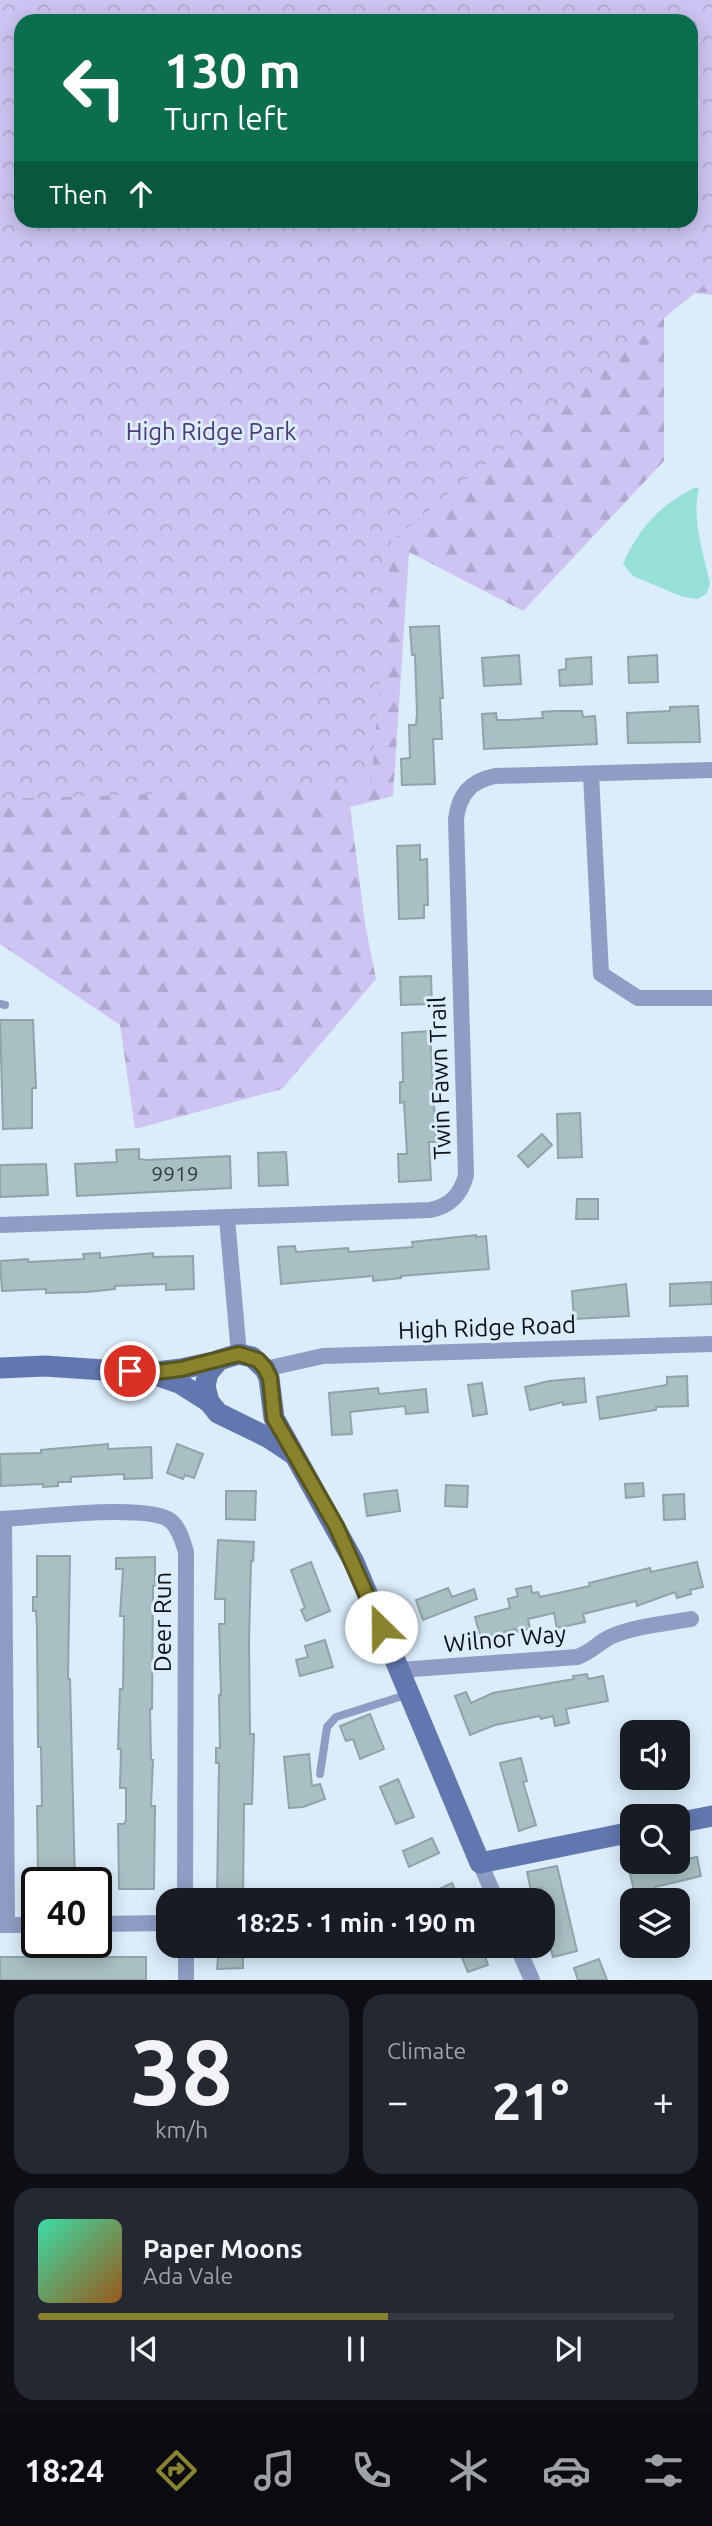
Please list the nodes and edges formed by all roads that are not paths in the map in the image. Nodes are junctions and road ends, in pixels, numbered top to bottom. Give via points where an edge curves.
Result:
1 (712, 770) edge
2 (591, 774) junction
3 (712, 998) edge
4 (227, 1219) junction
5 (0, 1225) edge
6 (712, 1343) edge
7 (229, 1357) junction
8 (0, 1368) edge
9 (148, 1373) junction
10 (268, 1379) junction
11 (209, 1402) junction
12 (229, 1418) junction
13 (293, 1454) junction
14 (2, 1519) edge
15 (691, 1619) dead end
16 (399, 1670) junction
17 (409, 1694) junction
18 (320, 1774) dead end
19 (712, 1816) edge
20 (690, 1820) edge
21 (620, 1834) edge
22 (480, 1863) junction
23 (185, 1888) edge
24 (491, 1888) edge
25 (156, 1923) edge
26 (112, 1924) edge
27 (3, 1925) edge
28 (21, 1925) edge
29 (186, 1958) edge
30 (522, 1958) edge
31 (186, 1980) edge
32 (532, 1980) edge

1 - 2 street, Twin Fawn Trail
2 - 3 street via 601,974 638,998
2 - 4 street, Twin Fawn Trail via 484,778 467,789 457,808 466,1174 458,1195 430,1210
4 - 5 street, Twin Fawn Trail
4 - 7 street
6 - 10 street, High Ridge Road via 323,1356
7 - 9 street
7 - 10 street via 252,1357
7 - 11 street via 208,1373
8 - 9 street via 45,1366
9 - 11 street via 179,1383
10 - 12 street via 266,1404 257,1413
10 - 13 street via 274,1418
11 - 12 street
12 - 13 street
13 - 16 street via 354,1562
14 - 23 street, Deer Run via 131,1511 171,1521 180,1534 186,1552
14 - 27 street
15 - 16 street, Wilnor Way via 621,1633 577,1657
16 - 17 street
17 - 18 lane via 336,1717 327,1727
17 - 22 street
19 - 20 street
21 - 22 street
22 - 24 street
25 - 26 street
27 - 28 street
29 - 31 street
30 - 32 street

